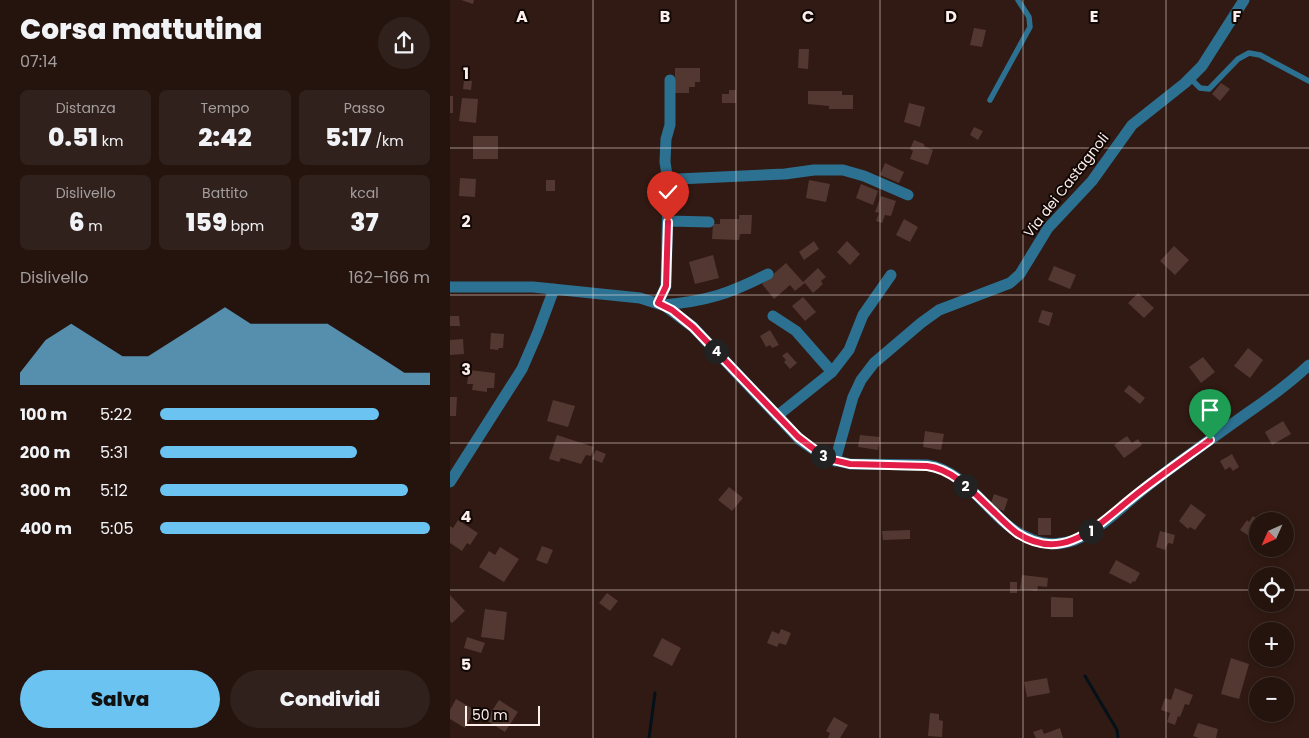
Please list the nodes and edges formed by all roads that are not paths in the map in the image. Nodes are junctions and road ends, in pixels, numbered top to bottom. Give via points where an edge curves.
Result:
1 (1018, 0) edge
2 (1244, 0) edge
3 (1190, 78) junction
4 (670, 80) dead end
5 (1309, 81) edge
6 (990, 100) dead end
7 (669, 188) junction
8 (908, 195) dead end
9 (668, 222) junction
10 (709, 222) dead end
11 (768, 274) dead end
12 (891, 274) dead end
13 (450, 287) edge
14 (554, 289) junction
15 (661, 304) junction
16 (773, 316) dead end
17 (1309, 365) edge
18 (832, 372) junction
19 (777, 416) junction
20 (836, 461) junction
21 (450, 482) edge

1 - 6 lane via 1029,17 1030,27
2 - 3 street, Via dei Castagnoli via 1210,56
3 - 5 lane via 1200,88 1209,90 1238,59 1253,53
3 - 20 street, Via dei Castagnoli via 1132,125 1092,181 1048,228 1017,277 1007,284 939,310 874,363 853,397
4 - 7 street via 670,125 665,162
7 - 8 street via 681,178 843,170
7 - 9 street
9 - 10 street
9 - 15 street via 666,286
11 - 15 street via 718,296
12 - 18 street via 863,315 849,350
13 - 14 street
14 - 15 street via 635,297
14 - 21 street via 522,369
15 - 19 street via 700,334
16 - 18 street via 796,330
17 - 20 street via 1278,392 1151,482 1097,527 1062,543 1042,542 1021,535 938,467 858,465
18 - 19 street
19 - 20 street via 806,444

